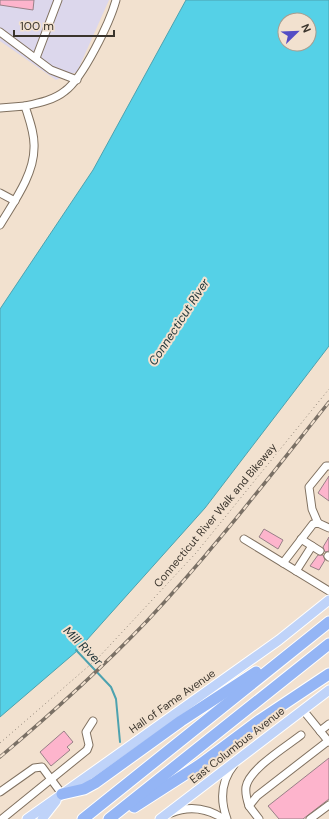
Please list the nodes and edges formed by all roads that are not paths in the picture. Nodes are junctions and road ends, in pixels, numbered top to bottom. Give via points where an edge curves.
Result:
1 (58, 0) edge
2 (116, 0) edge
3 (0, 32) edge
4 (36, 58) junction
5 (77, 80) junction
6 (25, 106) junction
7 (0, 108) edge
8 (0, 193) edge
9 (15, 201) junction
10 (0, 225) edge
11 (329, 466) edge
12 (318, 523) junction
13 (329, 528) edge
14 (244, 539) dead end
15 (301, 539) junction
16 (312, 546) junction
17 (320, 551) dead end
18 (283, 563) junction
19 (296, 571) junction
20 (329, 591) edge
21 (329, 600) edge
22 (329, 622) edge
23 (329, 644) edge
24 (299, 646) junction
25 (329, 674) edge
26 (329, 690) edge
27 (304, 710) junction
28 (93, 721) dead end
29 (329, 724) edge
30 (320, 731) junction
31 (301, 735) dead end
32 (329, 742) edge
33 (239, 760) junction
34 (51, 781) junction
35 (0, 792) edge
36 (62, 794) junction
37 (329, 805) edge
38 (249, 806) junction
39 (9, 816) edge
40 (161, 818) edge
41 (315, 818) edge
42 (2, 819) edge
43 (27, 819) edge
44 (42, 819) edge
45 (83, 819) edge
46 (110, 819) edge
47 (113, 819) edge
48 (224, 819) edge
49 (228, 819) edge
50 (260, 819) edge

1 - 4 street
2 - 5 street
3 - 4 street
4 - 5 street via 51,70
5 - 6 street via 58,95
6 - 7 street
6 - 9 street via 34,149 30,169
8 - 9 street
9 - 10 street
11 - 12 street via 326,466 309,487 312,509
12 - 13 street
12 - 15 street via 313,524
14 - 18 street
15 - 16 street
15 - 18 street
16 - 17 street
16 - 19 street
18 - 19 street
19 - 20 street
21 - 36 main road, Hall of Fame Avenue via 268,648
22 - 24 highway
23 - 46 highway
24 - 36 highway via 192,713 95,783 84,789
24 - 45 highway
25 - 47 highway via 178,780
26 - 27 main road, East Columbus Avenue
27 - 30 street
27 - 33 main road, East Columbus Avenue
28 - 34 street via 86,732 90,745 87,750
29 - 30 street
30 - 32 street
31 - 38 street via 256,770 250,778 246,786
32 - 38 street via 257,796
33 - 40 main road, East Columbus Avenue
33 - 49 street via 230,771 223,788 223,805
34 - 35 street via 42,767 34,768
34 - 36 street
34 - 39 street
36 - 43 main road, Hall of Fame Avenue
36 - 44 main road
37 - 41 street
38 - 50 street
39 - 42 street
40 - 48 street via 179,810 196,808

